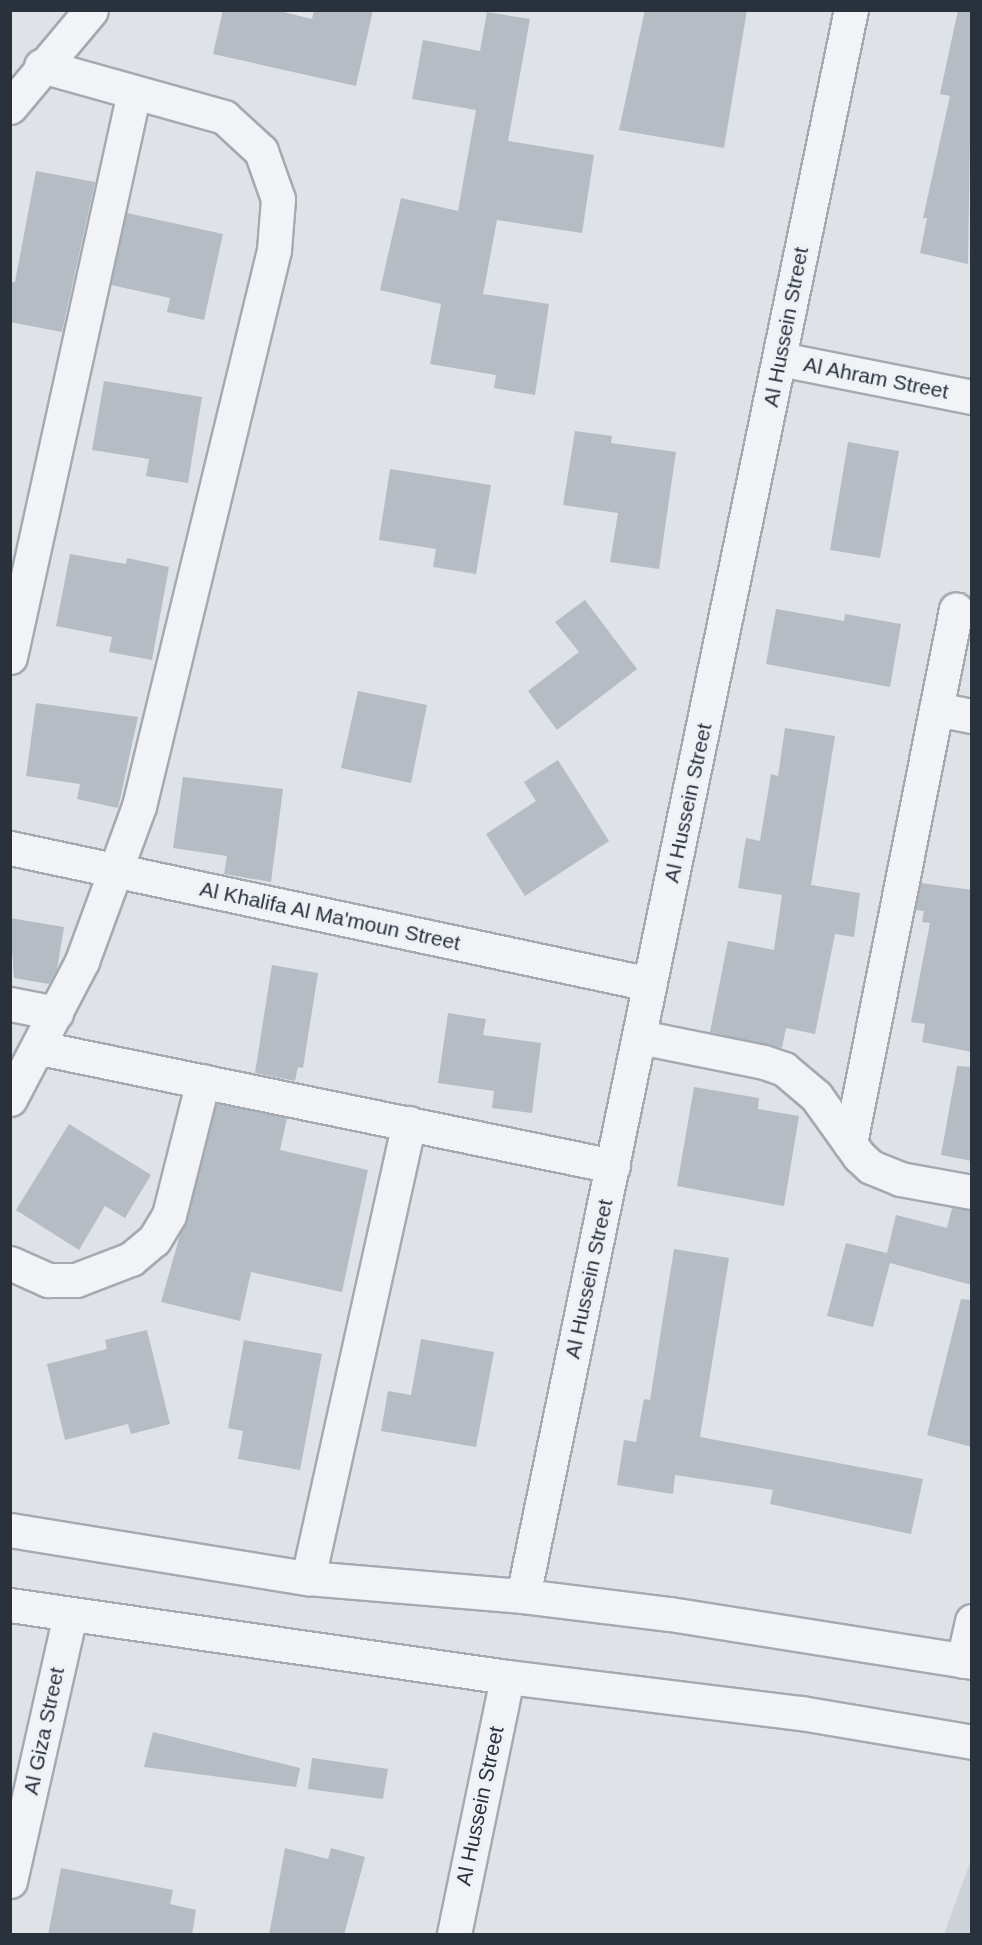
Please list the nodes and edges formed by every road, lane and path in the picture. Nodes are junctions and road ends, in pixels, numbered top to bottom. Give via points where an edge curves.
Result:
1 (90, 10) edge
2 (851, 10) edge
3 (41, 66) junction
4 (134, 92) junction
5 (10, 107) edge
6 (780, 359) junction
7 (972, 397) edge
8 (956, 609) dead end
9 (10, 657) edge
10 (936, 709) junction
11 (972, 716) edge
12 (10, 848) edge
13 (118, 871) junction
14 (650, 984) junction
15 (10, 1004) edge
16 (56, 1013) junction
17 (640, 1037) junction
18 (40, 1047) junction
19 (203, 1081) junction
20 (10, 1099) edge
21 (409, 1123) junction
22 (850, 1143) junction
23 (613, 1166) junction
24 (972, 1192) edge
25 (10, 1263) edge
26 (10, 1530) edge
27 (308, 1578) junction
28 (523, 1596) junction
29 (10, 1605) edge
30 (70, 1615) junction
31 (972, 1621) edge
32 (967, 1662) edge
33 (507, 1677) junction
34 (972, 1742) edge
35 (10, 1881) edge
36 (454, 1935) edge

1 - 3 street
2 - 6 street, Al Hussein Street
3 - 4 street
3 - 5 street
4 - 9 street
4 - 13 street via 224,117 261,151 278,199 273,250 245,371 156,741
6 - 7 street, Al Ahram Street
6 - 14 street, Al Hussein Street
8 - 10 street
10 - 11 street
10 - 22 street
12 - 13 street, Al Khalifa Al Ma'moun Street
13 - 14 street, Al Khalifa Al Ma'moun Street
13 - 16 street
14 - 17 street, Al Hussein Street
15 - 16 street
16 - 18 street
17 - 22 street via 784,1069 816,1096
17 - 23 street, Al Hussein Street
18 - 19 street
18 - 20 street
19 - 21 street
19 - 25 street via 169,1215 154,1240 131,1259 76,1280 48,1280
21 - 23 street
21 - 27 street
22 - 24 street via 859,1156 885,1174
23 - 28 street, Al Hussein Street
26 - 27 street
27 - 28 street
28 - 32 street via 817,1635
29 - 30 street
30 - 33 street
30 - 35 street, Al Giza Street
31 - 32 street
33 - 34 street via 756,1706
33 - 36 street, Al Hussein Street

